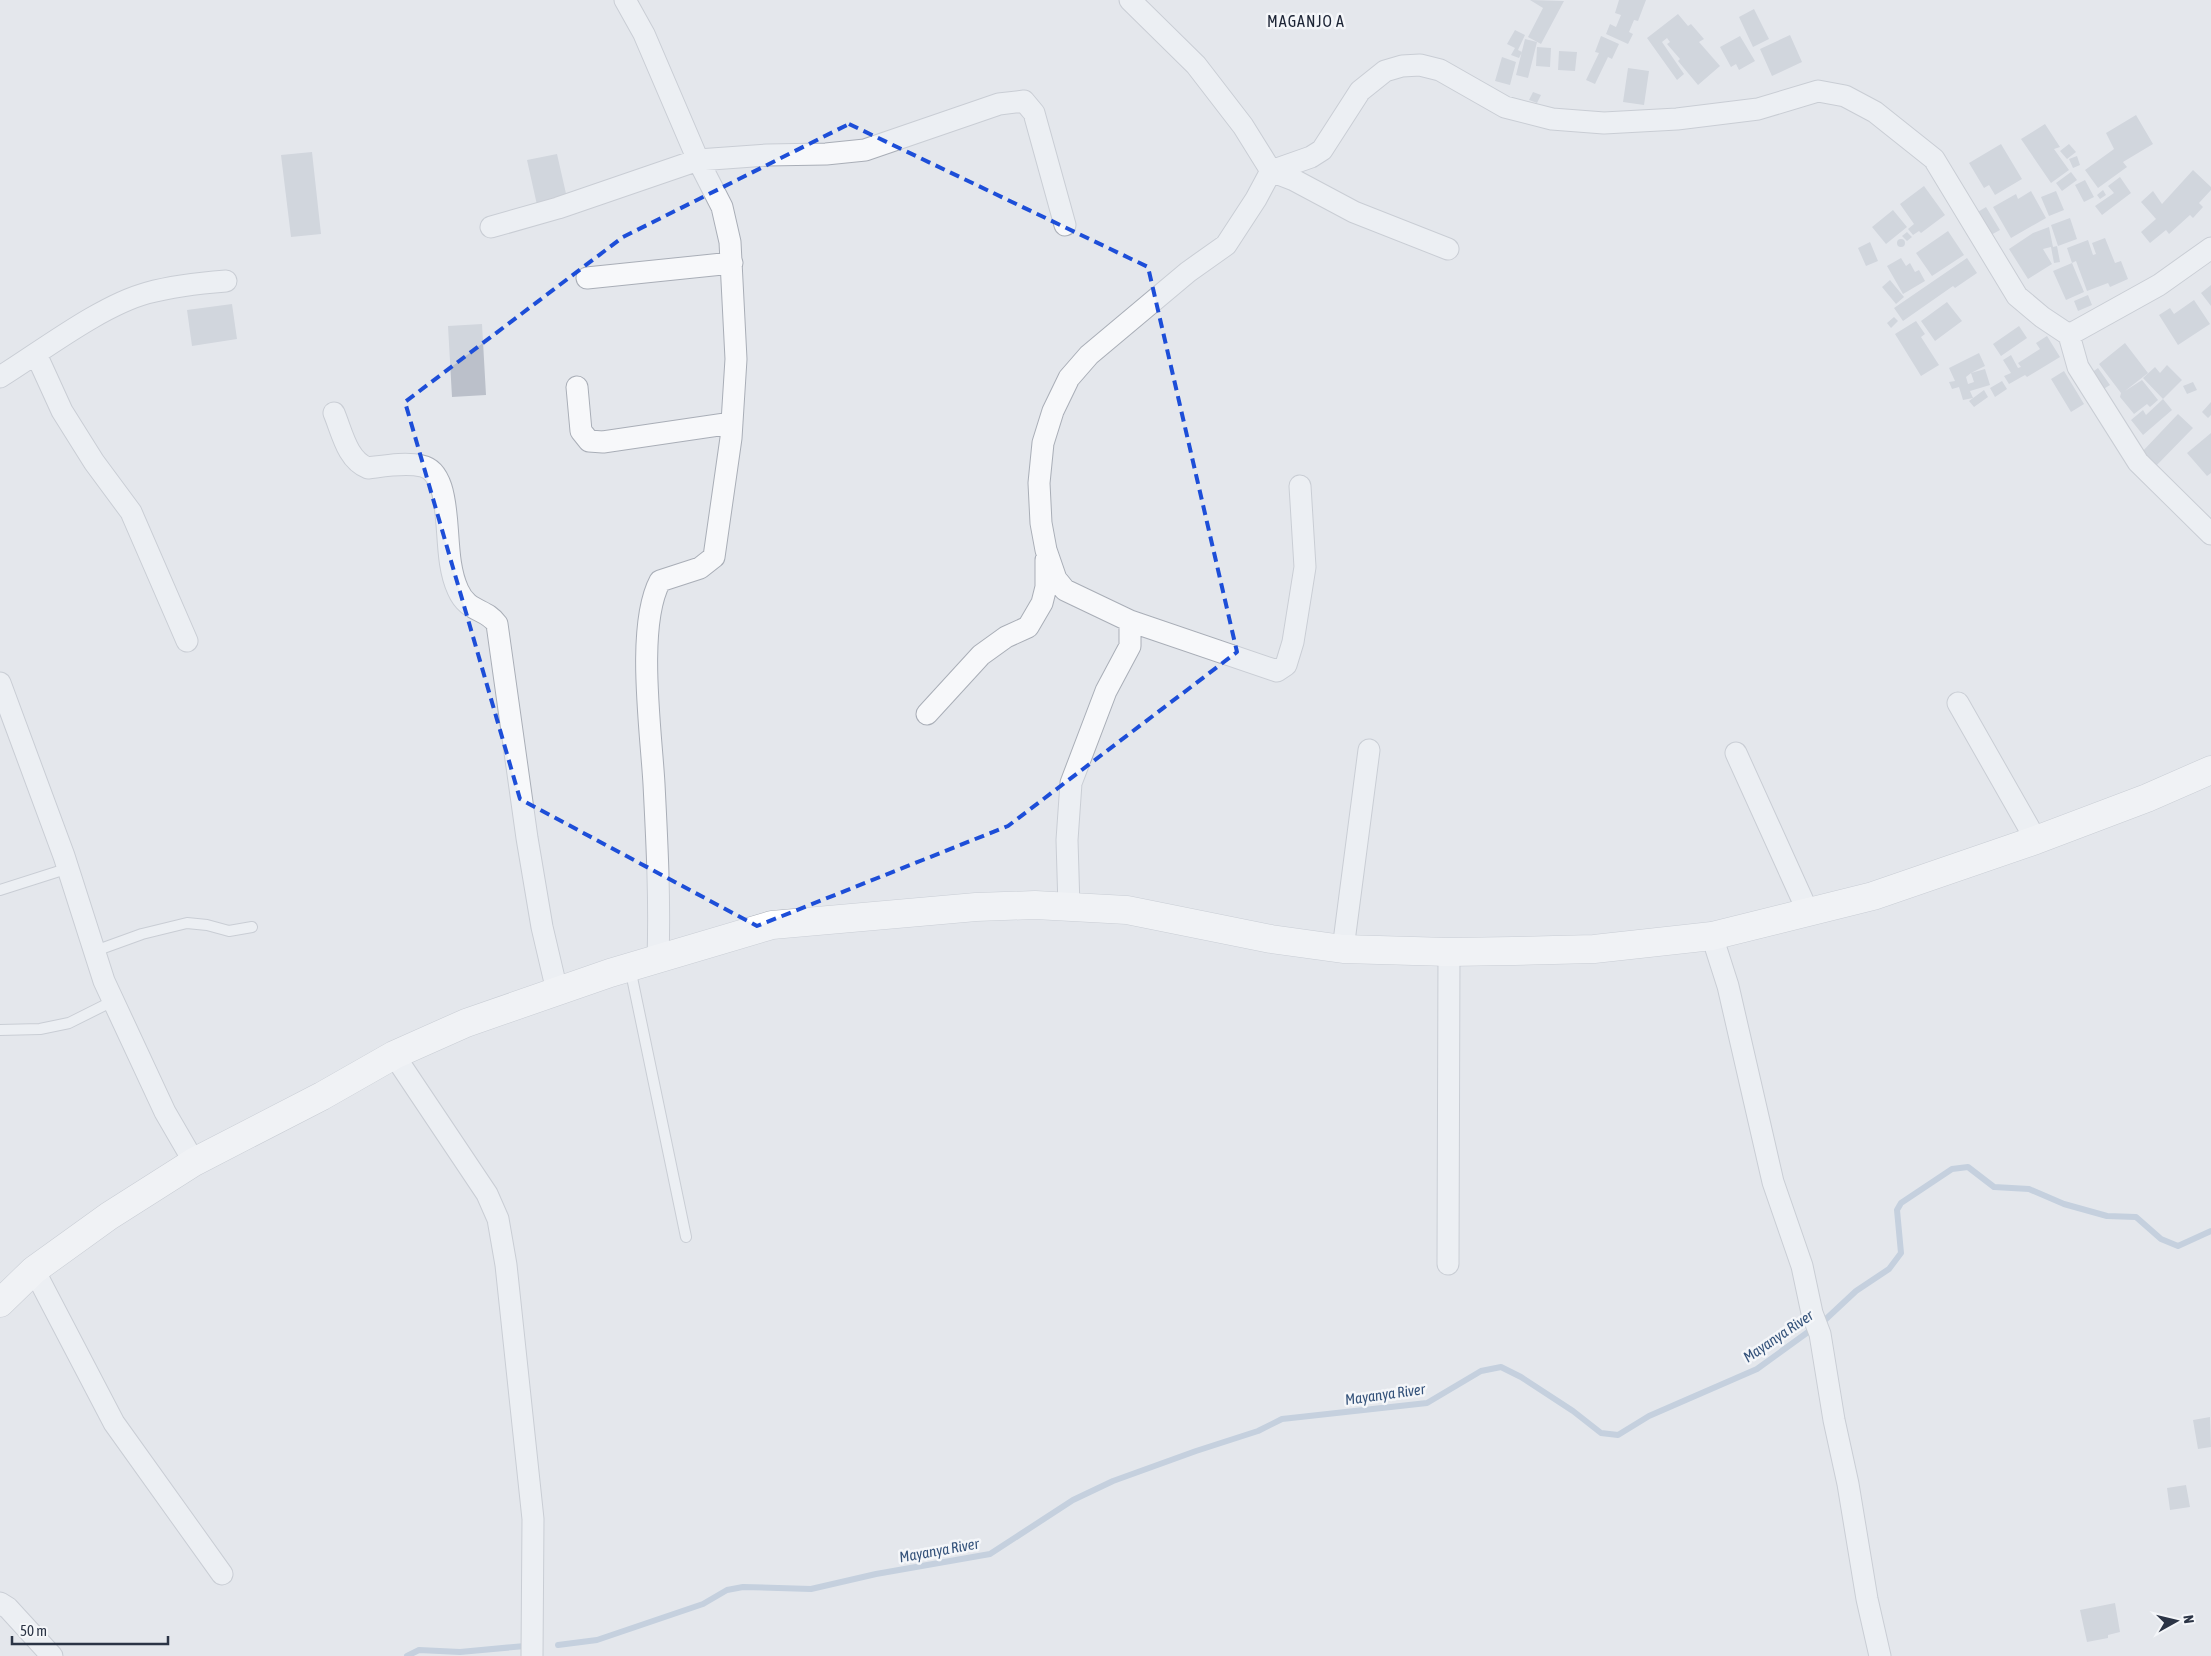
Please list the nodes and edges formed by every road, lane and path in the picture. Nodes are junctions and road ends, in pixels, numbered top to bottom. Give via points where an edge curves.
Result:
1 (625, 0) edge
2 (1130, 0) edge
3 (698, 160) junction
4 (1271, 171) junction
5 (1064, 225) dead end
6 (491, 227) dead end
7 (2211, 248) edge
8 (1448, 250) dead end
9 (732, 263) junction
10 (587, 278) dead end
11 (226, 280) dead end
12 (2069, 335) junction
13 (36, 354) junction
14 (0, 377) edge
15 (577, 387) dead end
16 (334, 413) dead end
17 (732, 423) junction
18 (1300, 486) dead end
19 (2211, 534) edge
20 (1046, 550) junction
21 (1130, 621) junction
22 (187, 641) dead end
23 (0, 683) edge
24 (1958, 703) dead end
25 (927, 714) dead end
26 (1370, 750) dead end
27 (1736, 753) dead end
28 (2211, 770) edge
29 (2036, 840) junction
30 (69, 868) junction
31 (0, 890) edge
32 (1069, 907) junction
33 (1808, 912) junction
34 (252, 927) dead end
35 (1712, 936) junction
36 (1344, 948) junction
37 (94, 951) junction
38 (1449, 952) junction
39 (658, 958) junction
40 (630, 967) junction
41 (557, 991) junction
42 (113, 1001) junction
43 (0, 1030) edge
44 (394, 1055) junction
45 (194, 1162) junction
46 (686, 1237) dead end
47 (1448, 1264) dead end
48 (34, 1270) junction
49 (0, 1303) edge
50 (222, 1574) dead end
51 (0, 1603) edge
52 (52, 1656) edge
53 (532, 1656) edge
54 (1880, 1656) edge

1 - 3 street via 644,34
2 - 4 street via 1196,65 1243,126
3 - 5 street via 865,150 999,104 1024,101 1034,114
3 - 6 street via 558,208
3 - 9 street via 722,207
4 - 8 street via 1354,212
4 - 12 street via 1322,150 1360,91 1385,71 1402,66 1420,65 1440,70 1505,107 1552,119 1604,123 1677,119 1758,108 1818,91 1845,96 1875,112 1934,159 2017,296
4 - 20 street via 1226,245 1188,272 1089,355 1069,378 1053,411 1044,444 1039,483
7 - 12 street via 2159,285
9 - 10 street
9 - 17 street via 736,359
11 - 13 street via 145,294 102,313
12 - 19 street via 2078,367 2138,462
13 - 14 street
13 - 22 street via 62,411 131,512
15 - 17 street via 582,430 588,441 603,442
16 - 41 street via 354,460 360,466 422,466 433,471 441,487 457,589 464,602 493,618 497,624 530,856
17 - 39 street via 714,557 700,568 660,581 650,609 648,706 660,918
18 - 21 street via 1305,568 1294,642 1286,665 1277,671
20 - 21 street via 1056,578 1065,590
20 - 25 street via 1046,587 1042,603 1028,627 1006,637 981,655
21 - 32 street via 1130,646 1106,691 1071,784 1067,840
23 - 30 street
24 - 29 street
26 - 36 street
27 - 33 street
28 - 29 street via 2148,798
29 - 33 street via 1873,896
30 - 31 lane
30 - 37 street
32 - 36 street via 1127,910 1271,939
32 - 39 street via 976,907 772,925
33 - 35 street
34 - 37 lane via 229,931 187,923
35 - 38 street via 1594,949
35 - 54 street via 1728,986 1773,1182 1802,1266 1820,1334
36 - 38 street
37 - 42 street
38 - 47 street
39 - 40 street
40 - 41 street
40 - 46 lane
41 - 44 street via 466,1022
42 - 43 lane via 69,1022 40,1030
42 - 45 street via 165,1112
44 - 45 street
44 - 53 street via 487,1194 498,1219 533,1519
45 - 48 street via 109,1216
48 - 49 street
48 - 50 street via 114,1423
51 - 52 street

